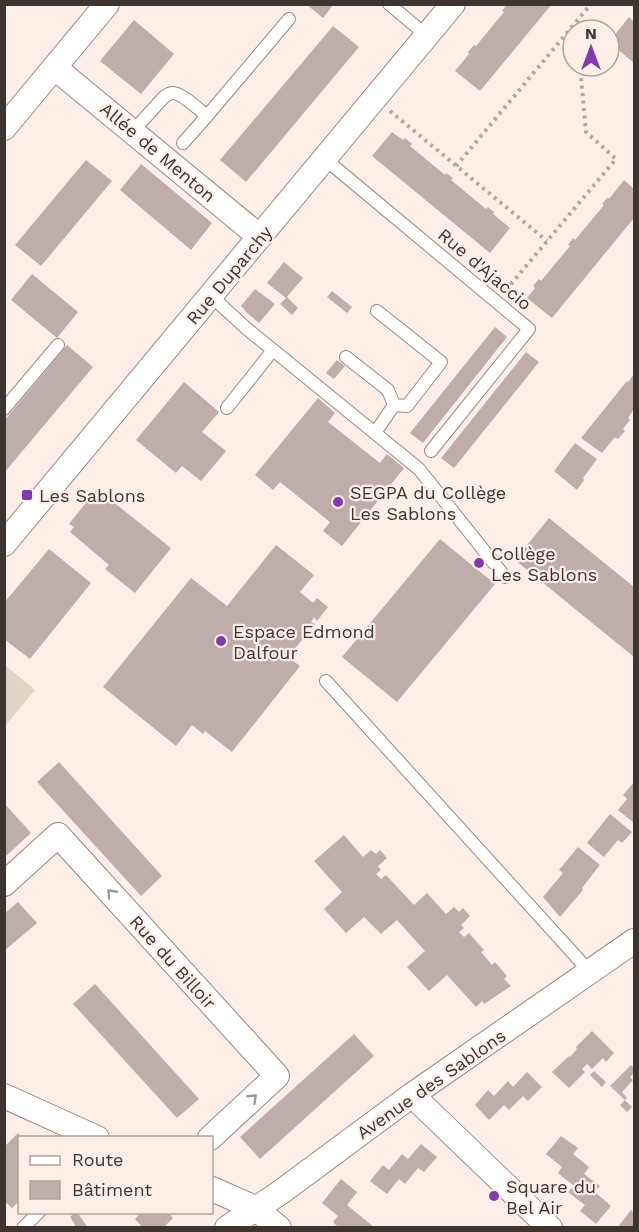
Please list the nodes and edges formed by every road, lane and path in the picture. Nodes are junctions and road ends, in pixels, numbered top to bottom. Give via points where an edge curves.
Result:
1 (107, 4) edge
2 (389, 4) edge
3 (453, 4) edge
4 (591, 4) edge
5 (579, 18) edge
6 (289, 19) dead end
7 (426, 35) junction
8 (561, 40) edge
9 (55, 68) junction
10 (581, 78) edge
11 (375, 99) junction
12 (207, 116) junction
13 (4, 128) edge
14 (133, 131) junction
15 (183, 144) dead end
16 (325, 159) junction
17 (456, 166) junction
18 (260, 237) junction
19 (547, 241) junction
20 (211, 296) junction
21 (497, 302) junction
22 (377, 311) dead end
23 (58, 345) dead end
24 (273, 350) junction
25 (346, 357) dead end
26 (394, 405) junction
27 (227, 408) dead end
28 (4, 409) edge
29 (375, 433) junction
30 (430, 451) dead end
31 (4, 544) edge
32 (505, 577) dead end
33 (326, 681) dead end
34 (4, 884) edge
35 (634, 941) edge
36 (590, 972) junction
37 (412, 1095) junction
38 (4, 1096) edge
39 (92, 1136) edge
40 (211, 1136) edge
41 (213, 1189) edge
42 (255, 1208) junction
43 (37, 1214) edge
44 (23, 1227) edge
45 (228, 1227) edge
46 (279, 1227) edge
47 (550, 1227) edge

1 - 9 street
2 - 7 lane
3 - 7 street, Rue Duparchy
4 - 5 path
6 - 12 lane
7 - 11 street, Rue Duparchy
8 - 17 path
9 - 13 street
9 - 14 street, Allée de Menton
10 - 19 path via 586,132 616,159
11 - 16 street, Rue Duparchy
11 - 17 path
12 - 14 lane via 181,96 170,93
12 - 15 lane
14 - 18 street, Allée de Menton
16 - 18 street, Rue Duparchy
16 - 21 lane, Rue d'Ajaccio
17 - 19 path
18 - 20 street, Rue Duparchy
19 - 21 path
20 - 24 lane
20 - 31 street, Rue Duparchy
21 - 30 lane, Rue d'Ajaccio via 529,329
22 - 26 lane via 441,362 407,406
23 - 28 lane
24 - 27 lane
24 - 29 lane
25 - 26 lane via 388,390
26 - 29 lane
29 - 32 lane via 418,469
33 - 36 lane
40 -> 34 street, Rue du Billoir via 277,1076 58,835
35 - 36 street, Avenue des Sablons
36 - 37 street, Avenue des Sablons
37 - 42 street, Avenue des Sablons
37 - 47 street
38 - 39 street
41 - 42 street
42 - 45 street, Avenue des Sablons
42 - 46 street
43 - 44 lane

